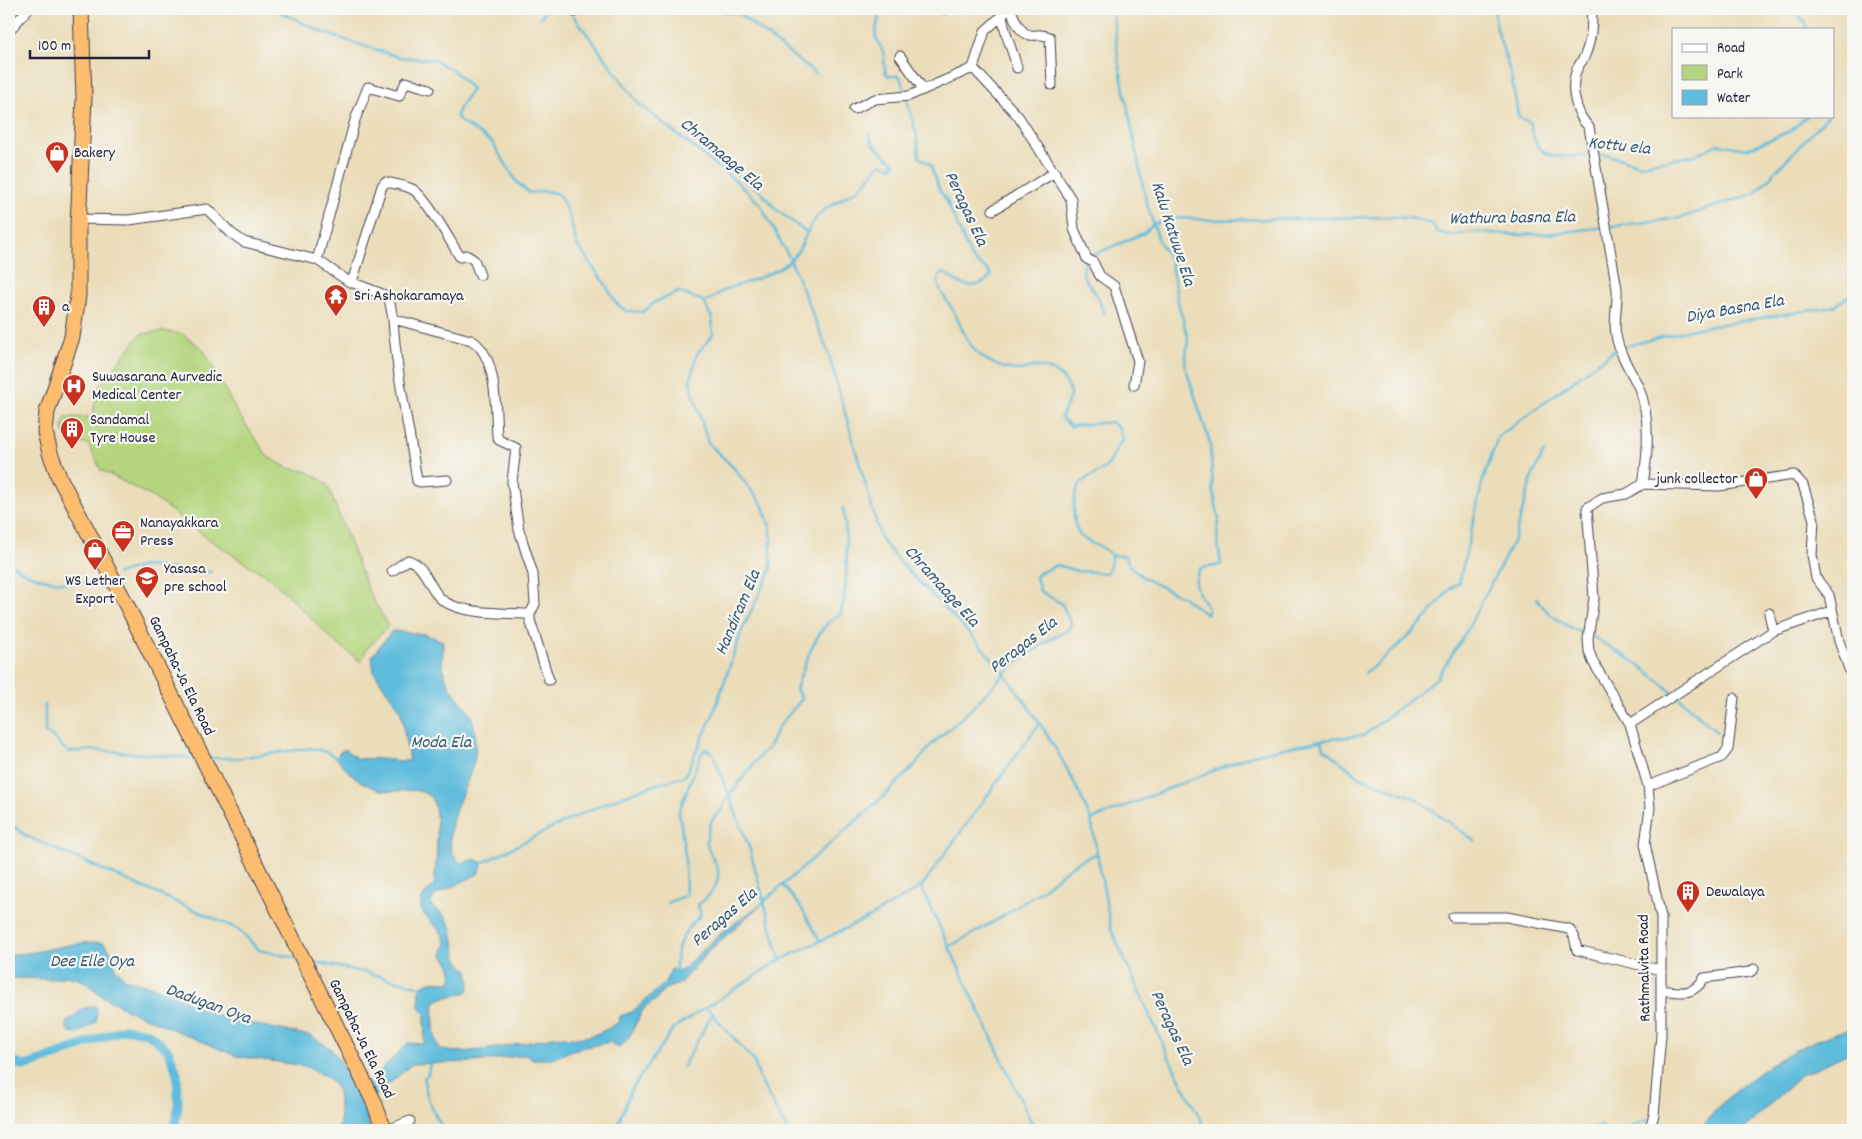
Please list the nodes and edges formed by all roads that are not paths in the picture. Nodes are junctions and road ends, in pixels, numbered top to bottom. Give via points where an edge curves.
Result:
1 (28, 9) edge
2 (80, 9) edge
3 (1591, 9) edge
4 (1008, 11) edge
5 (9, 31) edge
6 (900, 56) dead end
7 (972, 68) junction
8 (1017, 68) dead end
9 (1052, 85) dead end
10 (922, 89) junction
11 (430, 90) dead end
12 (854, 109) dead end
13 (1055, 172) junction
14 (993, 210) dead end
15 (78, 219) junction
16 (316, 260) junction
17 (480, 275) dead end
18 (352, 282) junction
19 (392, 318) junction
20 (1134, 385) dead end
21 (447, 480) dead end
22 (1643, 484) junction
23 (392, 571) dead end
24 (1832, 610) junction
25 (1769, 613) dead end
26 (530, 614) junction
27 (1772, 631) junction
28 (549, 680) dead end
29 (1853, 680) edge
30 (1734, 698) dead end
31 (1630, 724) junction
32 (1648, 786) junction
33 (1453, 917) dead end
34 (1754, 969) dead end
35 (1662, 970) junction
36 (1661, 990) junction
37 (410, 1121) dead end
38 (1652, 1122) edge
39 (386, 1130) edge

1 - 5 street
2 - 15 highway, Gampaha-Ja Ela Road via 84,98
3 - 22 street via 1586,55 1576,71 1574,87 1593,149 1617,289 1615,334 1640,391 1646,425 1647,460
4 - 7 street via 985,31
4 - 8 street via 1005,33
4 - 9 street via 1025,33 1050,37
6 - 10 street
7 - 10 street
7 - 13 street via 1018,116
10 - 12 street via 907,96 875,99
11 - 16 street via 406,82 398,96 368,87 355,120
13 - 14 street
13 - 20 street via 1071,198 1074,229 1087,258 1093,262 1100,276 1114,286 1138,361
15 - 16 street via 154,218 208,209 244,242
15 - 39 highway, Gampaha-Ja Ela Road via 78,296 72,337 50,399 45,432 59,477 112,576
16 - 18 street
17 - 18 street via 474,260 466,255 460,257 423,197 412,189 385,182
18 - 19 street via 389,298
19 - 21 street via 394,352 417,481
19 - 26 street via 471,340 484,350 492,379 497,436 516,448 512,482 519,530 533,574 535,604
22 - 24 street via 1719,486 1798,477 1804,485 1814,520 1813,566 1816,578 1829,595
22 - 31 street, Rathmalvita Road via 1626,494 1602,498 1589,505 1587,522 1594,598 1589,635 1593,662
23 - 26 street via 408,560 412,561 448,603 472,611
24 - 27 street
24 - 29 street via 1838,641
25 - 27 street
26 - 28 street
27 - 31 street
30 - 32 street via 1728,749 1722,758
31 - 32 street, Rathmalvita Road
32 - 35 street, Rathmalvita Road via 1650,808 1645,844 1661,917
33 - 35 street via 1507,917 1569,929 1577,950
34 - 36 street via 1704,978 1698,988 1686,992
35 - 36 street, Rathmalvita Road
36 - 38 street, Rathmalvita Road via 1661,1036
37 - 39 street

